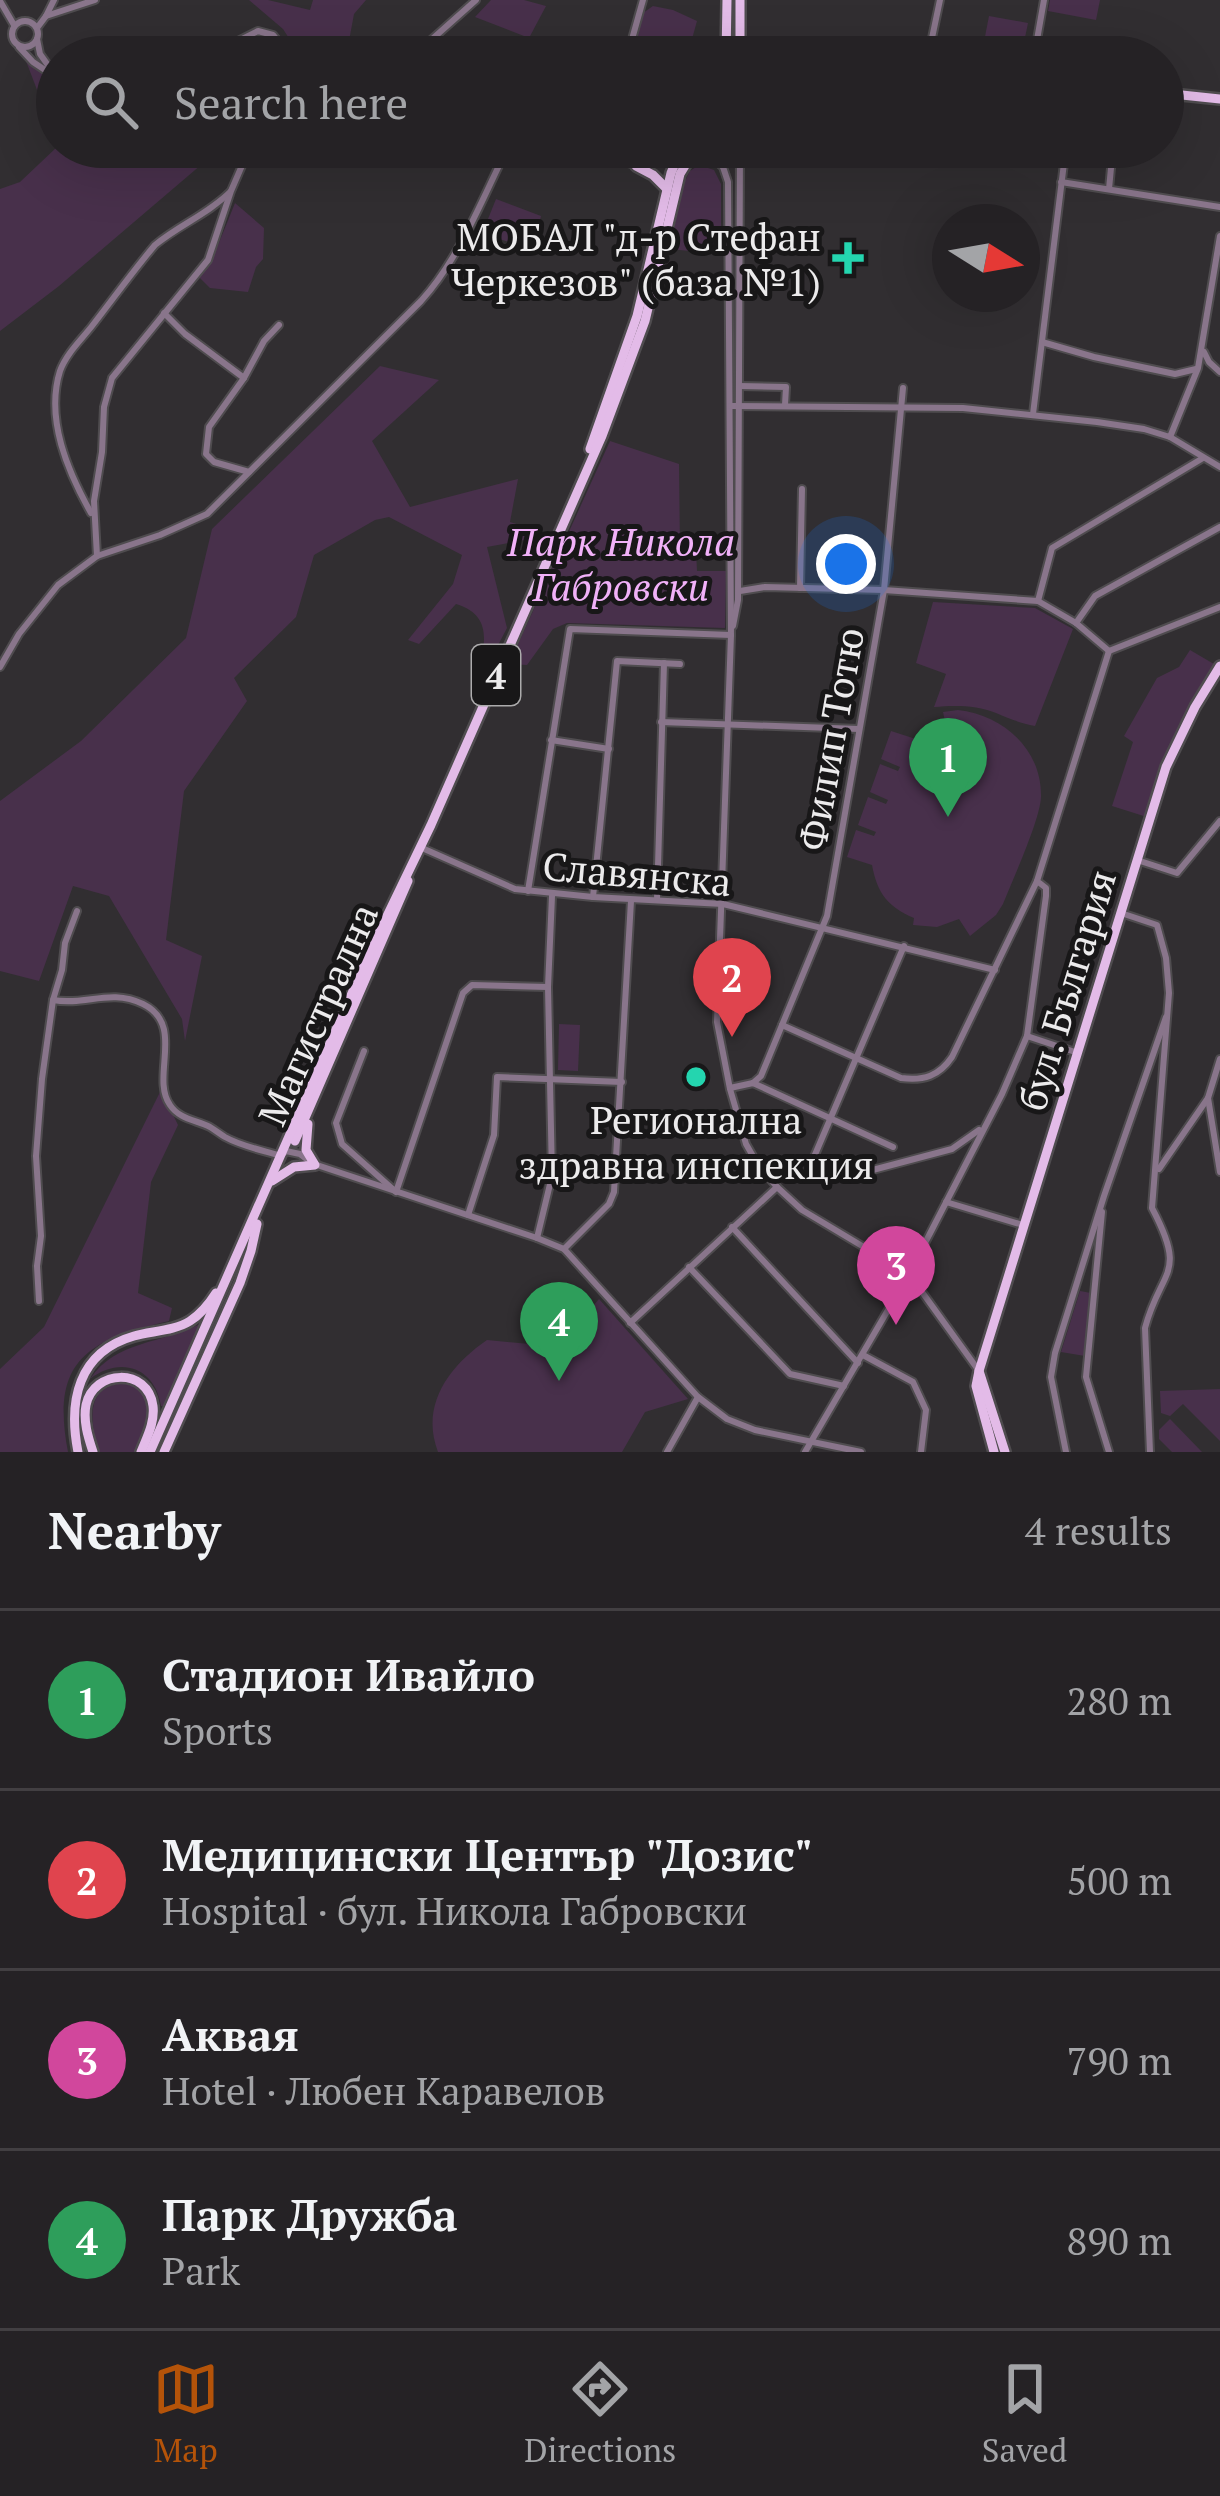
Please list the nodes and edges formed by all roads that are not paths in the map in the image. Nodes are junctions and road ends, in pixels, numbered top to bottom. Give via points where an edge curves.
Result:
1 (54, 0) edge
2 (94, 0) edge
3 (476, 0) edge
4 (643, 0) edge
5 (728, 0) edge
6 (740, 0) edge
7 (940, 0) edge
8 (1044, 0) edge
9 (0, 1) edge
10 (83, 2) edge
11 (46, 16) junction
12 (14, 25) junction
13 (37, 28) junction
14 (37, 36) edge
15 (245, 36) edge
16 (274, 36) edge
17 (436, 36) edge
18 (632, 36) edge
19 (727, 36) edge
20 (740, 36) edge
21 (933, 36) edge
22 (1038, 36) edge
23 (36, 40) edge
24 (16, 44) junction
25 (36, 64) edge
26 (1184, 96) edge
27 (1220, 100) edge
28 (241, 168) edge
29 (498, 168) edge
30 (639, 168) edge
31 (671, 168) edge
32 (683, 168) edge
33 (723, 168) edge
34 (739, 168) edge
35 (1063, 168) edge
36 (1111, 168) edge
37 (1061, 182) junction
38 (667, 188) junction
39 (1109, 189) junction
40 (231, 191) junction
41 (1220, 207) edge
42 (1220, 236) edge
43 (164, 313) junction
44 (279, 325) dead end
45 (1042, 341) junction
46 (1202, 348) junction
47 (1198, 368) junction
48 (1220, 372) edge
49 (244, 378) junction
50 (734, 386) junction
51 (903, 388) dead end
52 (734, 406) junction
53 (785, 406) junction
54 (902, 406) junction
55 (1033, 415) junction
56 (1170, 437) junction
57 (1204, 458) junction
58 (1220, 467) edge
59 (249, 472) junction
60 (802, 489) dead end
61 (568, 510) junction
62 (93, 516) junction
63 (1220, 527) edge
64 (98, 556) junction
65 (800, 588) junction
66 (884, 590) junction
67 (738, 591) junction
68 (1038, 601) junction
69 (1220, 607) edge
70 (1076, 622) junction
71 (731, 635) junction
72 (1109, 651) junction
73 (664, 663) junction
74 (680, 664) dead end
75 (1220, 666) edge
76 (0, 667) edge
77 (661, 722) junction
78 (729, 725) junction
79 (860, 729) junction
80 (551, 740) junction
81 (609, 748) junction
82 (1220, 821) edge
83 (421, 847) junction
84 (414, 859) junction
85 (1138, 860) junction
86 (1037, 881) junction
87 (528, 891) junction
88 (553, 894) junction
89 (593, 897) junction
90 (631, 899) junction
91 (657, 900) junction
92 (723, 904) junction
93 (77, 911) dead end
94 (1121, 913) junction
95 (824, 926) junction
96 (904, 946) junction
97 (995, 970) junction
98 (548, 987) junction
99 (52, 1000) junction
100 (1169, 1008) junction
101 (782, 1025) junction
102 (1027, 1036) junction
103 (364, 1051) dead end
104 (1078, 1053) junction
105 (855, 1059) junction
106 (1220, 1059) edge
107 (548, 1079) junction
108 (622, 1082) junction
109 (753, 1083) junction
110 (730, 1088) junction
111 (1208, 1098) junction
112 (311, 1107) junction
113 (830, 1118) junction
114 (984, 1127) junction
115 (893, 1147) dead end
116 (286, 1152) junction
117 (315, 1165) junction
118 (1220, 1172) edge
119 (1156, 1174) junction
120 (270, 1185) junction
121 (777, 1187) junction
122 (396, 1192) junction
123 (1104, 1196) junction
124 (946, 1202) junction
125 (260, 1206) junction
126 (468, 1215) junction
127 (1024, 1225) junction
128 (732, 1227) junction
129 (536, 1238) junction
130 (564, 1250) junction
131 (689, 1267) junction
132 (230, 1274) junction
133 (909, 1274) junction
134 (39, 1301) dead end
135 (630, 1322) junction
136 (861, 1359) junction
137 (979, 1371) junction
138 (844, 1386) junction
139 (698, 1397) junction
140 (811, 1443) junction
141 (78, 1452) edge
142 (93, 1452) edge
143 (141, 1452) edge
144 (150, 1452) edge
145 (164, 1452) edge
146 (667, 1452) edge
147 (805, 1452) edge
148 (861, 1452) edge
149 (921, 1452) edge
150 (994, 1452) edge
151 (1005, 1452) edge
152 (1066, 1452) edge
153 (1109, 1452) edge
154 (1150, 1452) edge

1 - 11 street
2 - 10 street
3 - 17 street
4 - 18 street
5 - 19 main road
6 - 20 main road
7 - 21 street
8 - 22 street
9 - 12 street
10 - 11 street
11 - 13 street
12 - 13 street via 26,20
12 - 24 street
13 - 14 street
15 - 16 street
23 - 24 street
24 - 25 street
26 - 27 main road
28 - 40 street
29 - 59 street via 436,284
30 - 38 main road
31 - 38 main road, Магистрална / 4
32 - 61 main road, Магистрална / 4 via 635,351
33 - 50 street
34 - 50 street
35 - 37 street
36 - 39 street
37 - 39 street
37 - 45 street
38 - 61 main road, Магистрална / 4 via 633,330
39 - 41 street
40 - 43 street via 208,260
40 - 62 street via 155,245 65,359 56,418
42 - 46 street
43 - 49 street
43 - 62 street via 112,378
44 - 49 street
45 - 47 street via 1174,374
45 - 55 street
46 - 47 street
46 - 48 street
47 - 56 street
49 - 59 street via 208,427 206,454
50 - 52 street
50 - 53 street via 786,387
51 - 54 street, Филип Тотю
52 - 53 street
52 - 67 street
52 - 71 street
53 - 54 street
54 - 55 street
54 - 66 street, Филип Тотю
55 - 56 street
56 - 57 street
57 - 58 street
57 - 68 street via 1052,548
59 - 64 street via 207,514
60 - 65 street
61 - 83 main road, Магистрална / 4
62 - 64 street
63 - 70 street via 1095,596
64 - 76 street via 41,604
65 - 66 street
65 - 67 street
66 - 68 street
66 - 79 street, Филип Тотю
67 - 71 street
68 - 70 street
69 - 72 street
70 - 72 street
71 - 78 street
71 - 80 street via 570,629
72 - 86 street
73 - 74 street
73 - 77 street
73 - 81 street via 617,661
75 - 85 main road, бул. България via 1166,767
77 - 78 street
77 - 91 street
78 - 79 street
78 - 92 street
79 - 95 street, Филип Тотю
80 - 81 street
80 - 87 street
81 - 89 street
82 - 85 street via 1177,873
83 - 84 main road, Магистрална / 4
83 - 87 street, Славянска
84 - 112 main road, Магистрална / 4
84 - 116 main road, Магистрална / 4
85 - 94 main road, бул. България
86 - 97 street
86 - 102 street via 1046,896
87 - 88 street, Славянска
88 - 89 street, Славянска
88 - 98 street
89 - 90 street, Славянска
90 - 91 street, Славянска
90 - 108 street
91 - 92 street, Славянска
92 - 95 street, Славянска
92 - 110 street via 717,1022
93 - 99 street
94 - 100 street via 1157,925
94 - 104 main road, бул. България
95 - 96 street, Славянска
95 - 101 street, Филип Тотю
96 - 97 street, Славянска
96 - 105 street
97 - 105 street via 936,1074 901,1078
98 - 107 street
98 - 122 street via 472,985 464,993
99 - 116 street via 119,995 148,1005 161,1019 170,1106 227,1139
99 - 134 street via 36,1156
100 - 119 street
100 - 123 street
101 - 105 street
101 - 109 street, Филип Тотю
102 - 104 street
102 - 114 street
103 - 122 street via 336,1123 342,1144
104 - 127 main road, бул. България
105 - 113 street
106 - 111 street
107 - 108 street
107 - 126 street via 497,1077 494,1135
107 - 129 street via 552,1187
108 - 130 street via 614,1192
109 - 110 street
109 - 113 street
110 - 121 street via 746,1144
111 - 118 street
111 - 119 street
112 - 116 main road, Магистрална / 4
112 - 117 main road via 305,1145
113 - 114 street via 811,1164 850,1176 952,1149
113 - 115 street
114 - 124 street
116 - 117 street
116 - 120 main road, Магистрална / 4
117 - 120 main road via 294,1167
117 - 122 street
119 - 154 street via 1152,1208 1172,1256 1145,1328
120 - 125 main road, Магистрална / 4
121 - 128 street
121 - 133 street
122 - 126 street
123 - 152 street via 1051,1378
123 - 153 street via 1086,1377
124 - 127 street
124 - 133 street
125 - 132 main road, Магистрална / 4
125 - 145 main road via 245,1270
126 - 129 street
127 - 137 main road, бул. България
128 - 131 street
128 - 136 street
129 - 130 street
130 - 135 street
131 - 135 street
131 - 138 street via 790,1374
132 - 141 main road via 190,1321 117,1342 89,1366 75,1399
132 - 144 main road, Магистрална / 4
133 - 136 street
133 - 137 street
135 - 139 street
136 - 138 street
136 - 149 street via 913,1382 926,1410
137 - 150 main road
137 - 151 main road
138 - 140 street
139 - 140 street via 754,1430
139 - 146 street
140 - 147 street
140 - 148 street
142 - 143 main road via 87,1400 116,1376 137,1381 150,1396

